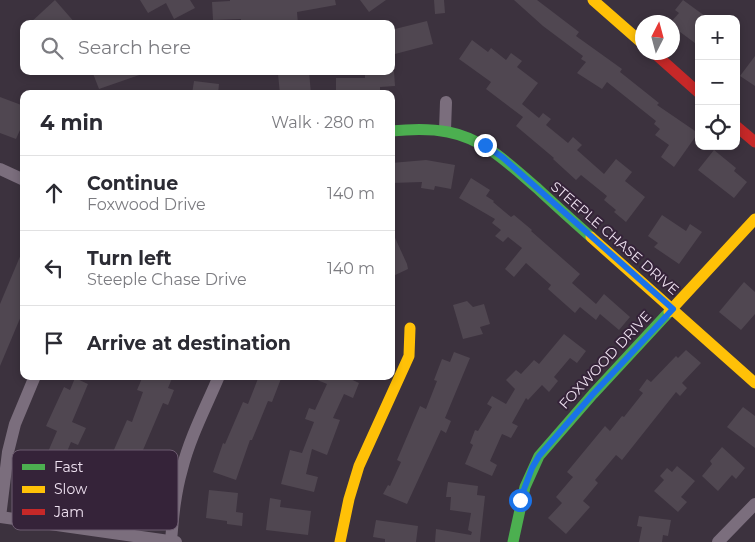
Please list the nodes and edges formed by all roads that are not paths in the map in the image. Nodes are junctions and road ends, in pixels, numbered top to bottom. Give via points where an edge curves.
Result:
1 (593, 0) edge
2 (635, 37) edge
3 (662, 60) edge
4 (695, 89) edge
5 (446, 102) dead end
6 (740, 129) edge
7 (395, 130) edge
8 (445, 130) junction
9 (755, 142) edge
10 (0, 169) edge
11 (20, 178) edge
12 (755, 219) edge
13 (673, 309) junction
14 (410, 328) dead end
15 (33, 380) edge
16 (217, 380) edge
17 (755, 383) edge
18 (178, 485) edge
19 (755, 504) edge
20 (0, 517) edge
21 (90, 530) edge
22 (173, 542) edge
23 (340, 542) edge
24 (513, 542) edge
25 (718, 542) edge

1 - 2 street
3 - 4 street
5 - 8 street
6 - 9 street
7 - 8 street, STEEPLE CHASE DRIVE
8 - 13 street, STEEPLE CHASE DRIVE via 485,145 502,157
10 - 11 street
12 - 13 street, FOXWOOD DRIVE
13 - 17 street, STEEPLE CHASE DRIVE
13 - 24 street, FOXWOOD DRIVE via 539,456 524,487
14 - 23 street via 409,356 359,466
15 - 20 street via 8,452
16 - 18 street via 187,450
19 - 25 street
21 - 22 street

